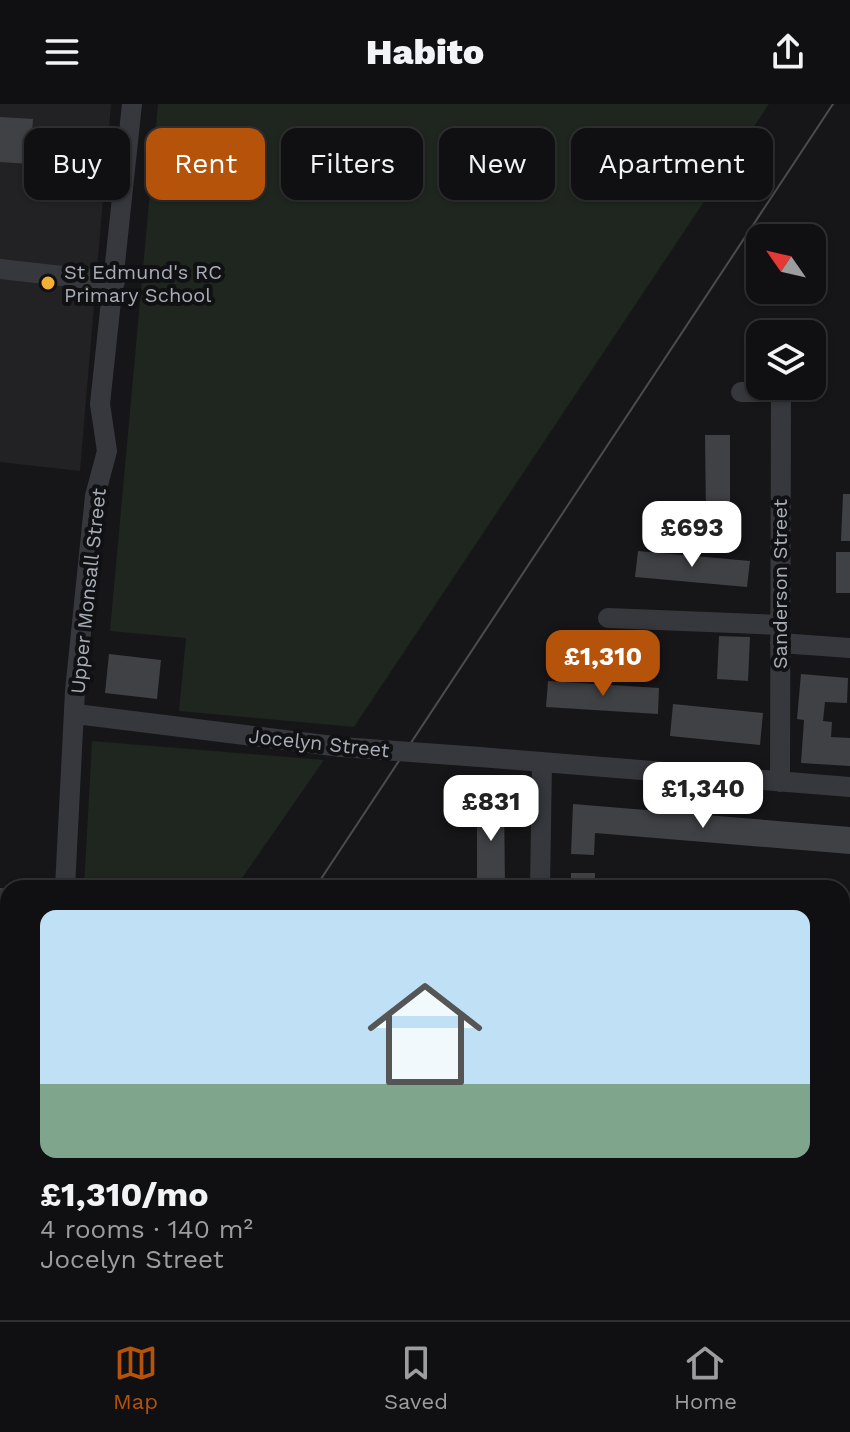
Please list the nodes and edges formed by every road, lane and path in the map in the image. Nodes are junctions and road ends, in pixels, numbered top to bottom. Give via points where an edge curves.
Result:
1 (132, 104) edge
2 (0, 269) edge
3 (115, 282) junction
4 (741, 392) dead end
5 (746, 392) edge
6 (781, 400) edge
7 (608, 618) dead end
8 (780, 634) junction
9 (850, 648) edge
10 (76, 714) junction
11 (542, 762) junction
12 (780, 782) junction
13 (850, 787) edge
14 (66, 880) edge
15 (540, 880) edge

1 - 3 street, Upper Monsall Street
2 - 3 street
3 - 10 street, Upper Monsall Street via 100,404 107,451 95,496
4 - 5 street
6 - 8 street, Sanderson Street
7 - 8 street
8 - 9 street
8 - 12 street, Sanderson Street
10 - 11 street, Jocelyn Street, bridge via 341,747
10 - 14 street, Upper Monsall Street
11 - 12 street, Jocelyn Street
11 - 15 street
12 - 13 street, Jocelyn Street

